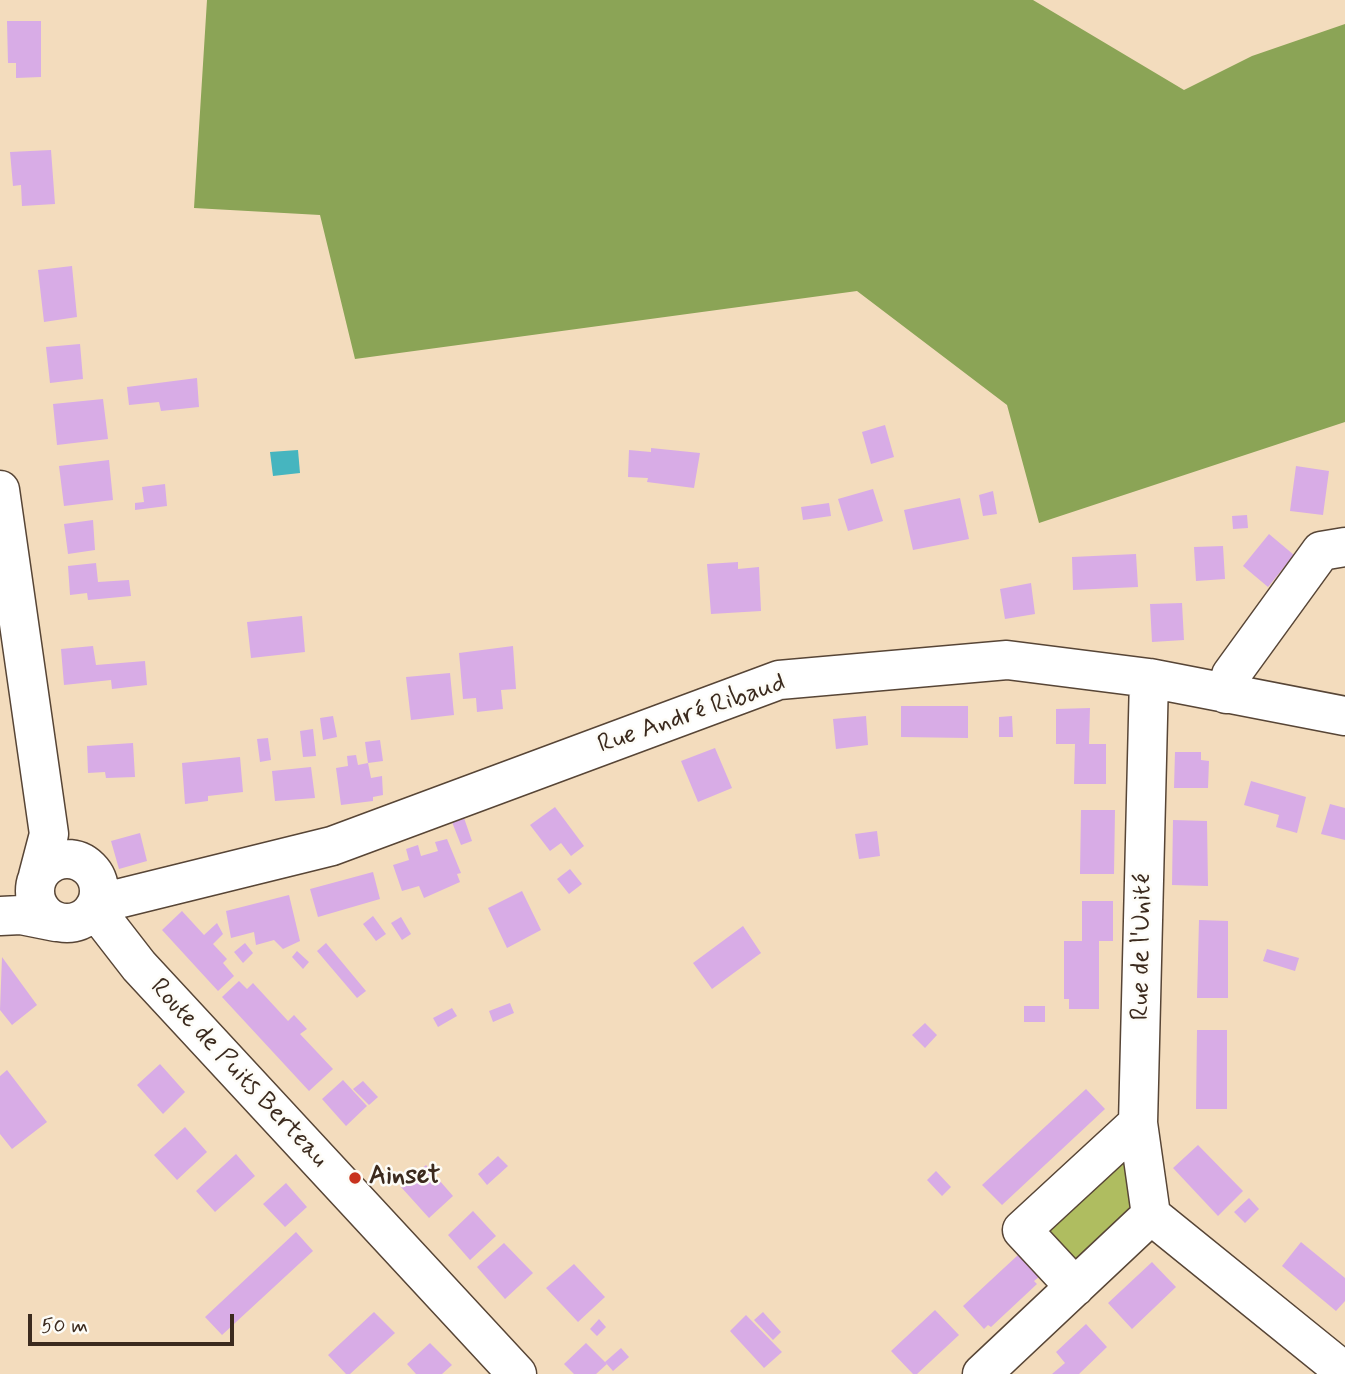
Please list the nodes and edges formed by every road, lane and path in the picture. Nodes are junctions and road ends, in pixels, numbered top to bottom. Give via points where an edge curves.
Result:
1 (0, 490) edge
2 (1345, 547) edge
3 (1149, 678) junction
4 (1226, 694) junction
5 (1345, 716) edge
6 (67, 887) junction
7 (139, 893) junction
8 (3, 915) edge
9 (133, 957) junction
10 (1138, 1123) junction
11 (1151, 1215) junction
12 (1075, 1287) junction
13 (1345, 1372) edge
14 (517, 1374) edge
15 (982, 1374) edge

1 - 6 street
2 - 4 street via 1321,551 1231,675
3 - 4 street, Rue André Ribaud
3 - 7 street, Rue André Ribaud via 1007,660 779,680 332,846
3 - 10 street, Rue de l'Unité
4 - 5 street, Rue André Ribaud
6 - 7 street
6 - 8 street
6 - 9 street, Route de Puits Berteau
7 - 9 street, Route de Puits Berteau
9 - 14 street, Route de Puits Berteau
10 - 11 street, Rue de l'Unité
10 - 12 street via 1022,1230
11 - 12 street
11 - 13 street
12 - 15 street

